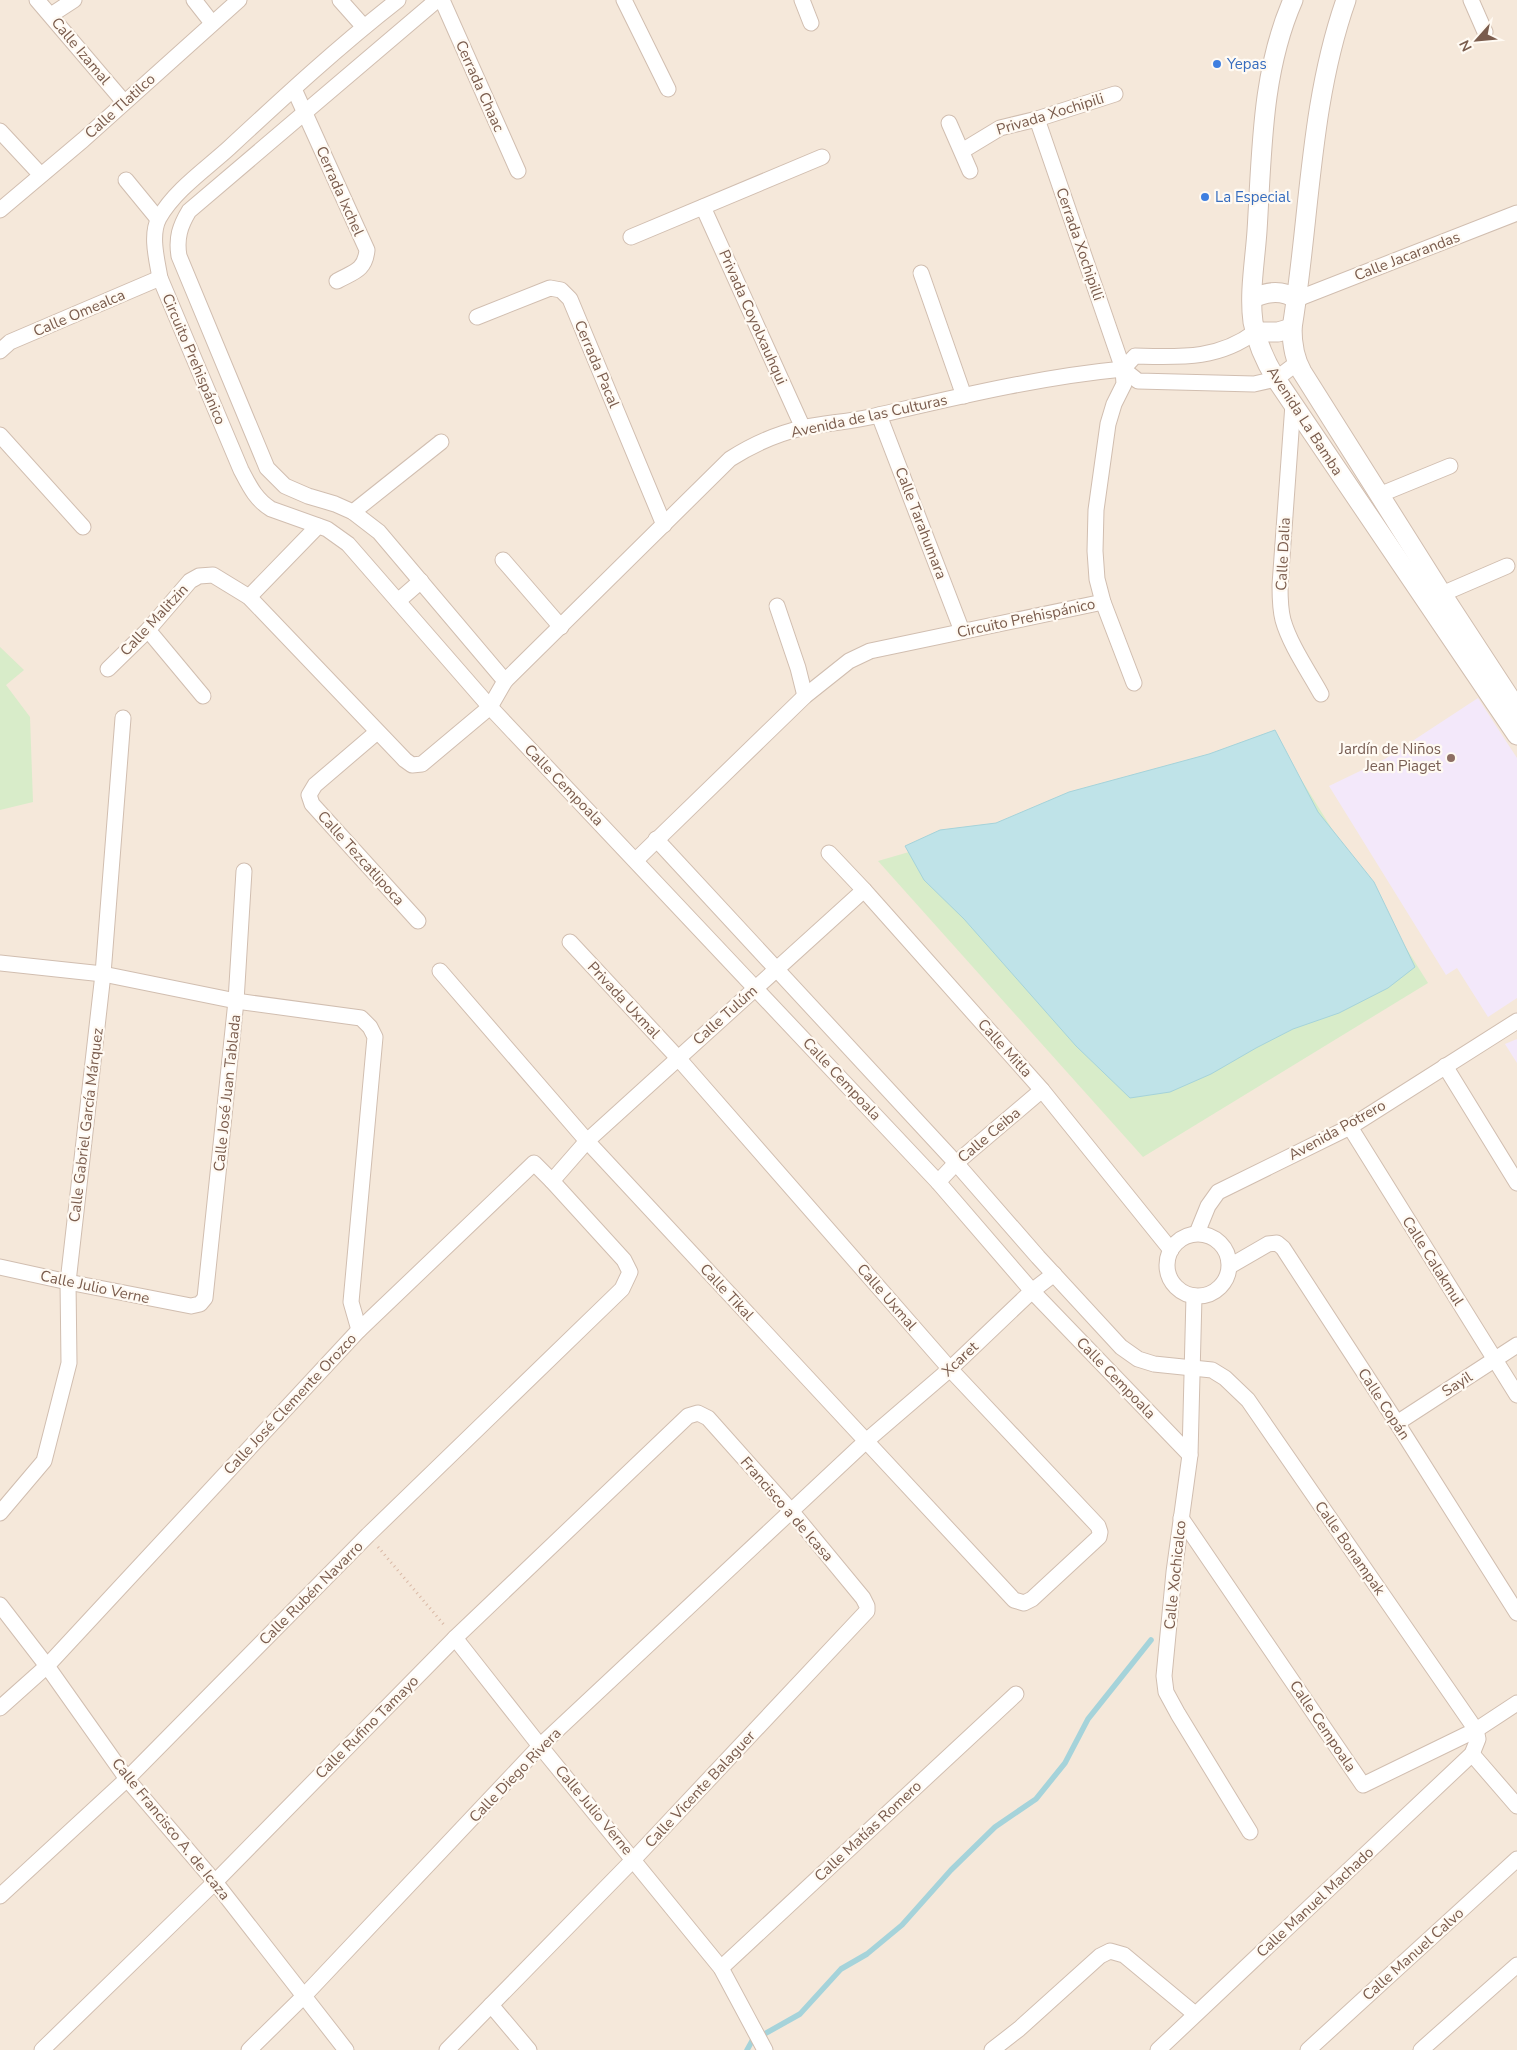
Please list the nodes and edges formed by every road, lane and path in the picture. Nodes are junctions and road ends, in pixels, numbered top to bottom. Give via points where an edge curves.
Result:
1 (37, 0) edge
2 (74, 0) edge
3 (194, 0) edge
4 (239, 0) edge
5 (340, 0) edge
6 (398, 0) edge
7 (437, 0) edge
8 (442, 0) edge
9 (624, 0) edge
10 (802, 0) edge
11 (1293, 0) edge
12 (1346, 0) edge
13 (1471, 0) edge
14 (51, 15) junction
15 (212, 23) junction
16 (811, 23) dead end
17 (364, 27) junction
18 (1485, 32) dead end
19 (294, 89) junction
20 (668, 89) dead end
21 (1115, 94) dead end
22 (124, 102) junction
23 (305, 114) junction
24 (1037, 119) junction
25 (949, 123) dead end
26 (0, 131) edge
27 (962, 151) junction
28 (822, 157) dead end
29 (518, 171) dead end
30 (970, 171) dead end
31 (40, 174) junction
32 (126, 180) dead end
33 (703, 207) junction
34 (0, 210) edge
35 (1517, 213) edge
36 (158, 219) junction
37 (631, 237) dead end
38 (921, 272) dead end
39 (160, 278) junction
40 (337, 281) dead end
41 (1253, 298) junction
42 (1297, 299) junction
43 (477, 317) dead end
44 (1292, 328) junction
45 (1255, 332) junction
46 (0, 351) edge
47 (1297, 363) junction
48 (1123, 369) junction
49 (1276, 378) junction
50 (232, 384) junction
51 (209, 396) junction
52 (964, 396) junction
53 (1293, 404) junction
54 (878, 415) junction
55 (802, 428) junction
56 (0, 435) edge
57 (441, 442) dead end
58 (1450, 466) dead end
59 (1379, 495) junction
60 (353, 512) junction
61 (664, 525) junction
62 (318, 526) junction
63 (83, 527) dead end
64 (503, 560) dead end
65 (1507, 566) dead end
66 (420, 581) junction
67 (1442, 594) junction
68 (249, 597) junction
69 (398, 601) junction
70 (1103, 602) junction
71 (777, 606) dead end
72 (561, 627) junction
73 (148, 630) junction
74 (962, 631) junction
75 (108, 668) dead end
76 (505, 681) junction
77 (1134, 683) dead end
78 (1321, 694) dead end
79 (203, 696) dead end
80 (805, 696) junction
81 (490, 707) junction
82 (1517, 709) edge
83 (123, 718) dead end
84 (377, 732) junction
85 (1517, 735) edge
86 (656, 839) junction
87 (829, 854) dead end
88 (636, 860) junction
89 (244, 871) dead end
90 (864, 890) junction
91 (418, 921) dead end
92 (570, 942) dead end
93 (0, 963) edge
94 (776, 968) junction
95 (440, 972) dead end
96 (103, 974) junction
97 (756, 988) junction
98 (236, 1001) junction
99 (1517, 1021) edge
100 (678, 1058) junction
101 (1445, 1066) junction
102 (1042, 1090) junction
103 (1350, 1127) junction
104 (587, 1141) junction
105 (956, 1163) junction
106 (552, 1181) junction
107 (938, 1182) junction
108 (1517, 1183) edge
109 (1197, 1234) junction
110 (1171, 1250) junction
111 (1230, 1266) junction
112 (0, 1267) edge
113 (1054, 1274) junction
114 (68, 1282) junction
115 (1032, 1291) junction
116 (1194, 1296) junction
117 (191, 1306) joint
118 (359, 1330) junction
119 (1517, 1345) edge
120 (1494, 1360) junction
121 (1191, 1368) junction
122 (950, 1369) junction
123 (1517, 1395) edge
124 (698, 1413) joint
125 (1397, 1423) junction
126 (865, 1442) junction
127 (1190, 1455) junction
128 (792, 1512) junction
129 (0, 1513) edge
130 (1181, 1518) junction
131 (368, 1535) junction
132 (1024, 1602) joint
133 (0, 1605) edge
134 (867, 1611) joint
135 (1517, 1613) edge
136 (455, 1638) junction
137 (47, 1666) junction
138 (1016, 1694) dead end
139 (1517, 1704) edge
140 (0, 1708) edge
141 (1476, 1730) junction
142 (540, 1746) junction
143 (1472, 1754) junction
144 (127, 1779) junction
145 (1517, 1806) edge
146 (1250, 1832) dead end
147 (634, 1859) junction
148 (1517, 1859) edge
149 (215, 1882) junction
150 (0, 1896) edge
151 (1517, 1965) edge
152 (721, 1968) junction
153 (303, 1997) junction
154 (491, 2005) junction
155 (1195, 2014) junction
156 (42, 2050) edge
157 (249, 2050) edge
158 (346, 2050) edge
159 (447, 2050) edge
160 (529, 2050) edge
161 (765, 2050) edge
162 (992, 2050) edge
163 (1158, 2050) edge
164 (1308, 2050) edge
165 (1421, 2050) edge

1 - 14 street, Calle Izamal
2 - 14 street
3 - 15 street
4 - 15 street, Calle Tlatilco
5 - 17 street
6 - 17 street
7 - 23 street, Circuito Prehispánico
8 - 29 street, Cerrada Chaac
9 - 20 street
10 - 16 street
11 - 41 street, Avenida La Bamba via 1274,54 1266,95
12 - 42 street, Avenida La Bamba via 1323,79
13 - 18 street
14 - 22 street, Calle Izamal
15 - 22 street, Calle Tlatilco
17 - 19 street
19 - 23 street, Cerrada Ixchel
19 - 36 street via 180,193
21 - 24 street, Privada Xochipili
22 - 31 street, Calle Tlatilco
23 - 40 street, Cerrada Ixchel via 367,250 362,268
23 - 50 street, Circuito Prehispánico via 189,211 180,225 179,256
24 - 27 street, Privada Xochipili via 1000,128
24 - 48 street, Cerrada Xochipilli
25 - 27 street
26 - 31 street
27 - 30 street
28 - 33 street
31 - 34 street, Calle Tlatilco
32 - 36 street
33 - 37 street
33 - 55 street, Privada Coyolxauhqui
35 - 42 street, Calle Jacarandas
36 - 39 street, Circuito Prehispánico via 155,251
38 - 52 street
39 - 46 street, Calle Omealca via 10,342
39 - 51 street, Circuito Prehispánico
41 - 42 street via 1273,292
41 - 45 street, Avenida La Bamba
42 - 44 street, Avenida La Bamba
43 - 61 street, Cerrada Pacal via 550,288 561,290 570,299
44 - 45 street
44 - 47 street, Avenida La Bamba
45 - 48 street, Avenida de las Culturas via 1233,347 1213,352 1185,357 1135,356
45 - 49 street, Avenida La Bamba
47 - 49 street
47 - 59 street, Avenida La Bamba
48 - 49 street via 1138,381 1254,384
48 - 52 street, Avenida de las Culturas via 1089,372
48 - 70 street, Circuito Prehispánico via 1124,384 1109,418 1095,530 1097,580
49 - 53 street, Avenida La Bamba
50 - 51 street
50 - 60 street, Circuito Prehispánico via 266,468 285,486
51 - 62 street, Circuito Prehispánico via 241,470 257,498 271,509
52 - 54 street, Avenida de las Culturas
53 - 78 street, Calle Dalia via 1280,604 1289,635
53 - 85 street, Avenida La Bamba
54 - 55 street, Avenida de las Culturas
54 - 74 street, Calle Tarahumara
55 - 61 street, Avenida de las Culturas via 765,440 730,459
56 - 63 street
57 - 60 street
58 - 59 street
59 - 67 street, Avenida La Bamba
60 - 66 street, Circuito Prehispánico via 379,532
61 - 72 street, Avenida de las Culturas
62 - 68 street
62 - 69 street, Circuito Prehispánico via 348,544
64 - 72 street
65 - 67 street
66 - 69 street
66 - 76 street, Circuito Prehispánico
67 - 82 street, Avenida La Bamba
68 - 73 street, Calle Malitzin via 213,575 199,576 190,581
68 - 84 street
69 - 81 street, Circuito Prehispánico
70 - 74 street, Circuito Prehispánico
70 - 77 street
71 - 80 street
72 - 76 street, Avenida de las Culturas
73 - 75 street, Calle Malitzin
73 - 79 street
74 - 80 street, Circuito Prehispánico via 870,650 849,661
76 - 81 street, Avenida de las Culturas
80 - 86 street, Circuito Prehispánico
81 - 84 street, Avenida de las Culturas via 422,764 412,765
81 - 88 street, Calle Cempoala
83 - 96 street, Calle Gabriel García Márquez
84 - 91 street, Calle Tezcatlipoca via 315,785 309,795 312,804
86 - 88 street, Circuito Prehispánico
86 - 94 street, Calle Cempoala
87 - 90 street, Calle Mitla
88 - 97 street, Calle Cempoala
89 - 98 street, Calle José Juan Tablada
90 - 94 street, Calle Tulúm
90 - 102 street, Calle Mitla
92 - 100 street, Privada Uxmal
93 - 96 street
94 - 97 street, Calle Tulúm
94 - 105 street, Calle Cempoala
95 - 104 street, Calle Tikal
96 - 98 street
96 - 114 street, Calle Gabriel García Márquez
97 - 100 street, Calle Tulúm
97 - 107 street, Calle Cempoala
98 - 117 street, Calle José Juan Tablada via 205,1298 200,1304
98 - 118 street via 360,1018 375,1037 351,1302
99 - 101 street, Avenida Potrero
100 - 104 street, Calle Tulúm
100 - 122 street, Calle Uxmal
101 - 103 street, Avenida Potrero
101 - 108 street
102 - 105 street, Calle Ceiba
102 - 110 street, Calle Mitla
103 - 109 street, Avenida Potrero via 1218,1192 1208,1206
103 - 120 street, Calle Calakmul
104 - 106 street
104 - 126 street, Calle Tikal
105 - 107 street, Calle Ceiba
105 - 113 street, Calle Cempoala
106 - 118 street, Calle José Clemente Orozco via 534,1164
106 - 131 street, Calle Rubén Navarro via 624,1260 630,1272 622,1289
107 - 115 street, Calle Cempoala
109 - 110 street via 1185,1237
109 - 111 street via 1218,1240 1227,1252
110 - 116 street via 1167,1261 1170,1279 1178,1289
111 - 116 street via 1227,1278 1216,1291 1206,1296
111 - 125 street, Calle Copán via 1268,1244 1281,1245
112 - 114 street, Calle Julio Verne
113 - 115 street, Xcaret
113 - 121 street, Calle Cempoala via 1129,1353 1154,1364
114 - 117 street, Calle Julio Verne
114 - 129 street, Calle Gabriel García Márquez via 69,1363 44,1461
115 - 122 street, Xcaret
115 - 127 street, Calle Cempoala
116 - 121 street, Calle Xochicalco
118 - 137 street, Calle José Clemente Orozco
119 - 120 street, Sayil
120 - 123 street, Calle Calakmul
120 - 125 street, Sayil
121 - 127 street, Calle Xochicalco
121 - 141 street, Calle Bonampak via 1212,1370 1226,1378 1248,1400
122 - 126 street, Xcaret
122 - 132 street, Calle Uxmal via 1098,1526 1100,1532 1099,1537 1032,1599
124 - 128 street, Francisco a de Icasa via 708,1418
124 - 136 street, Calle Rufino Tamayo via 688,1416
125 - 135 street, Calle Copán
126 - 128 street, Xcaret
126 - 132 street, Calle Tikal via 1014,1600
127 - 130 street, Calle Xochicalco
128 - 134 street, Francisco a de Icasa via 863,1598
128 - 142 street, Calle Diego Rivera
130 - 141 street, Calle Cempoala via 1363,1785
130 - 146 street, Calle Xochicalco via 1164,1676 1166,1692
131 - 136 path
131 - 144 street, Calle Rubén Navarro
133 - 137 street, Calle Francisco A. de Icaza
134 - 147 street, Calle Vicente Balaguer
136 - 142 street, Calle Julio Verne
136 - 149 street, Calle Rufino Tamayo
137 - 140 street, Calle José Clemente Orozco
137 - 144 street, Calle Francisco A. de Icaza
138 - 152 street, Calle Matías Romero
139 - 141 street
141 - 143 street via 1478,1739
142 - 147 street, Calle Julio Verne
142 - 153 street, Calle Diego Rivera
143 - 145 street
143 - 155 street, Calle Manuel Machado
144 - 149 street, Calle Francisco A. de Icaza
144 - 150 street, Calle Rubén Navarro
147 - 152 street, Calle Julio Verne
147 - 154 street, Calle Vicente Balaguer
148 - 164 street, Calle Manuel Calvo
149 - 153 street, Calle Francisco A. de Icaza
149 - 156 street, Calle Rufino Tamayo
151 - 165 street
152 - 161 street, Calle Julio Verne
153 - 157 street, Calle Diego Rivera
153 - 158 street, Calle Francisco A. de Icaza
154 - 159 street, Calle Vicente Balaguer
154 - 160 street
155 - 162 street via 1124,1955 1110,1951 1100,1956
155 - 163 street, Calle Manuel Machado

